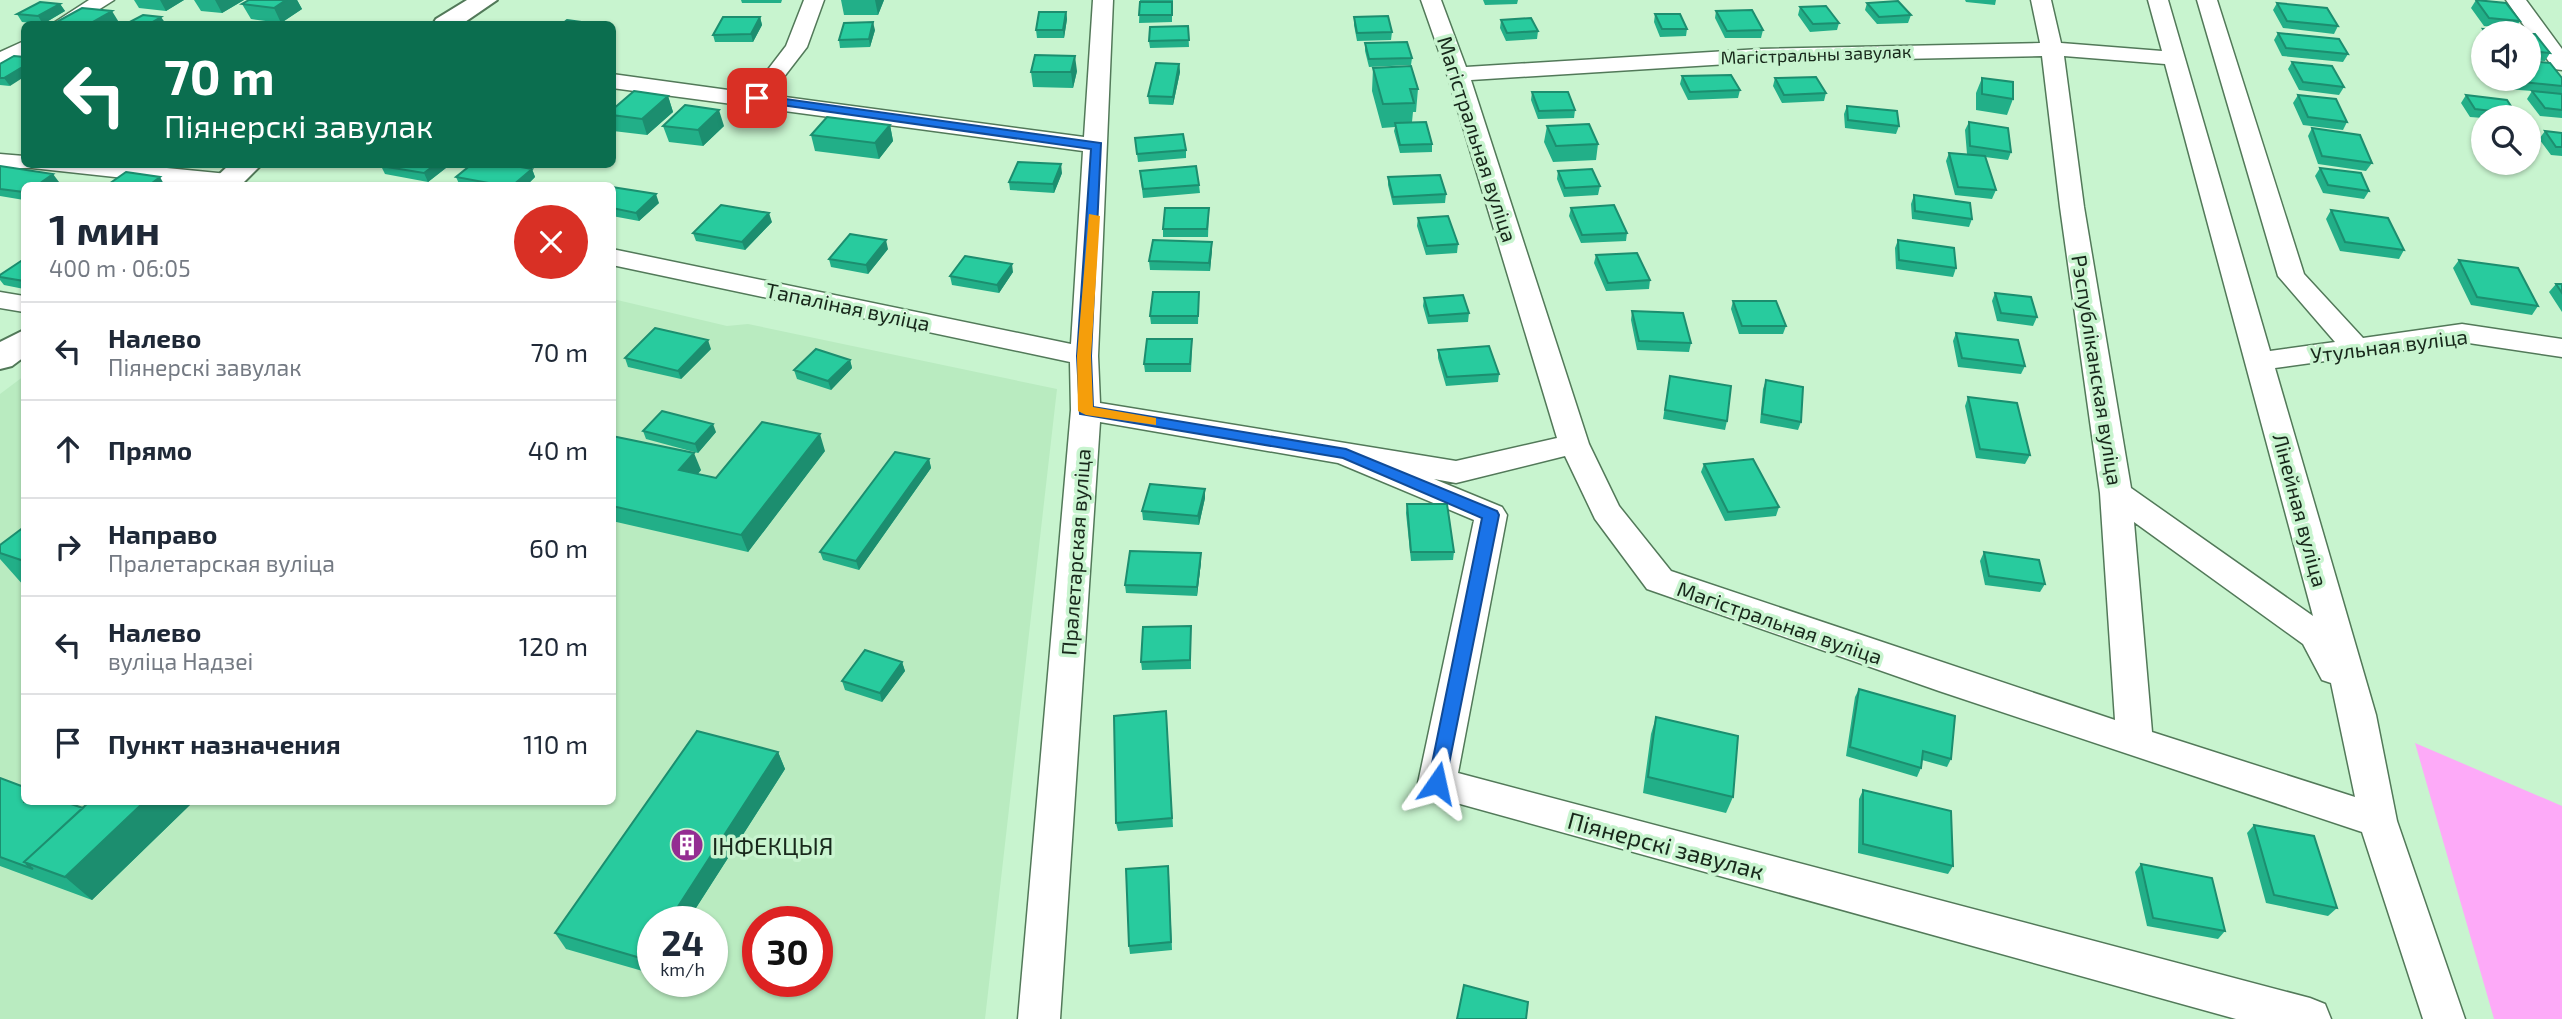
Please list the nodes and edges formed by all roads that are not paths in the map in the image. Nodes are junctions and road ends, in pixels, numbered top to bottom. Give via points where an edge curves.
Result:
1 (104, 0) edge
2 (485, 0) edge
3 (814, 0) edge
4 (1103, 0) edge
5 (1431, 0) edge
6 (2041, 0) edge
7 (2158, 0) edge
8 (2207, 0) edge
9 (2516, 0) edge
10 (67, 21) edge
11 (450, 21) edge
12 (21, 49) edge
13 (2052, 49) junction
14 (2174, 59) junction
15 (0, 61) edge
16 (2562, 64) edge
17 (1458, 74) junction
18 (616, 81) edge
19 (757, 98) junction
20 (1097, 146) junction
21 (0, 161) edge
22 (21, 163) edge
23 (100, 168) edge
24 (233, 177) edge
25 (616, 258) edge
26 (0, 300) edge
27 (21, 304) edge
28 (21, 343) edge
29 (2355, 347) junction
30 (2562, 348) edge
31 (1084, 356) junction
32 (0, 358) edge
33 (2258, 362) junction
34 (1086, 411) junction
35 (1574, 444) junction
36 (1346, 454) junction
37 (2116, 493) junction
38 (2358, 715) junction
39 (2134, 739) junction
40 (2378, 821) junction
41 (1039, 1019) edge
42 (2310, 1019) edge
43 (2444, 1019) edge

1 - 10 street
2 - 11 main road
3 - 19 street via 796,47
4 - 20 street, Пралетарская вуліца
5 - 17 street, Магістральная вуліца
6 - 13 street, Рэспубліканская вуліца
7 - 14 street, Лінейная вуліца
8 - 29 street via 2291,276
9 - 16 street
12 - 15 street
13 - 14 street, Магістральны завулак via 2122,51
13 - 17 street, Магістральны завулак via 1814,51
13 - 37 street, Рэспубліканская вуліца
14 - 33 street, Лінейная вуліца
17 - 35 street, Магістральная вуліца
18 - 19 street
19 - 20 street
20 - 31 street, Пралетарская вуліца
21 - 22 street
23 - 24 street
25 - 31 street, Тапаліная вуліца
26 - 27 street
28 - 32 main road
29 - 30 street, Утульная вуліца via 2462,333
29 - 33 street, Утульная вуліца
31 - 34 street, Пралетарская вуліца
33 - 38 street, Лінейная вуліца
34 - 36 street
34 - 41 street, Пралетарская вуліца
35 - 36 street via 1456,472
35 - 39 street, Магістральная вуліца via 1606,511 1659,580
36 - 42 street, Піянерскі завулак via 1491,515 1437,783
37 - 38 street, Рэспубліканская вуліца via 2315,635
37 - 39 street
38 - 40 street, Лінейная вуліца
39 - 40 street, Магістральная вуліца
40 - 43 street, Лінейная вуліца

